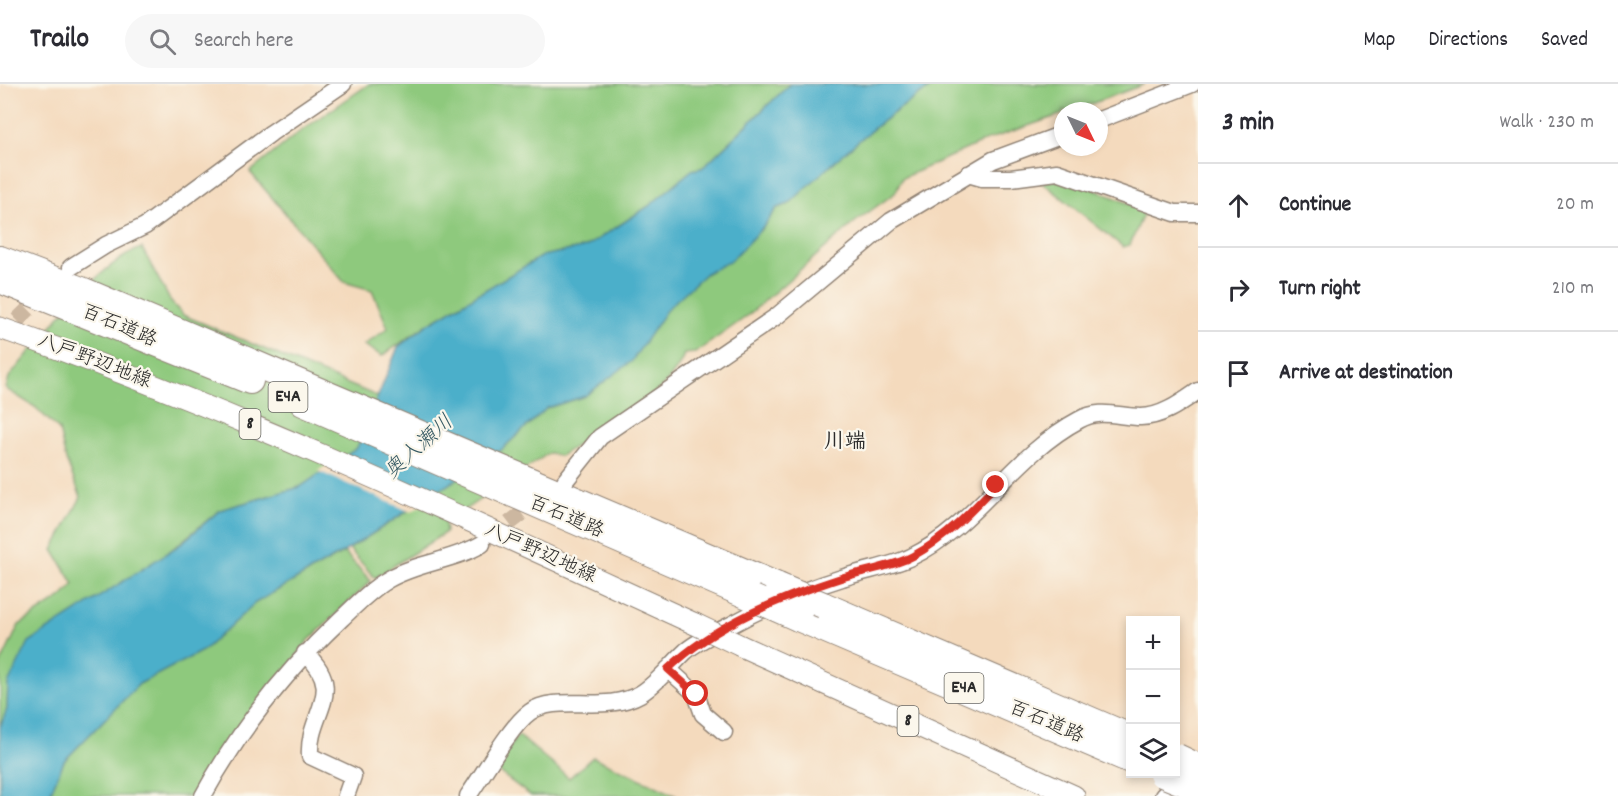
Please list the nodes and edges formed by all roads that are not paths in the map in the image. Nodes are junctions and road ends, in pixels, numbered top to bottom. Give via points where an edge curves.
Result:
1 (343, 84) edge
2 (1192, 84) edge
3 (1108, 117) edge
4 (1054, 137) edge
5 (968, 174) junction
6 (1198, 213) edge
7 (0, 259) edge
8 (71, 267) dead end
9 (0, 280) edge
10 (77, 298) junction
11 (0, 328) edge
12 (1198, 391) edge
13 (565, 481) dead end
14 (513, 484) junction
15 (482, 544) tunnel mouth
16 (306, 653) junction
17 (668, 669) junction
18 (724, 732) dead end
19 (1126, 734) edge
20 (1126, 758) edge
21 (1186, 770) edge
22 (203, 796) edge
23 (345, 796) edge
24 (468, 796) edge
25 (1074, 796) edge
26 (1163, 796) edge

1 - 8 street via 145,226 106,244
2 - 3 street
4 - 5 street via 993,160
5 - 6 street via 1011,178 1057,172 1175,213
5 - 13 street via 891,221 768,322 600,437
7 - 10 highway, 百石道路 / E4A
9 - 10 highway, 百石道路 / E4A
10 - 14 highway, 百石道路 / E4A
11 - 25 main road, 八戸野辺地線 / 8, bridge via 233,417
12 - 17 street via 1152,416 1108,412 1078,420 1028,454 965,519 911,557 812,587 755,613 689,649
14 - 19 highway, 百石道路 / E4A, bridge via 778,586
14 - 20 highway, 百石道路 / E4A, bridge via 753,598
15 - 16 street via 463,555 441,558 387,579
16 - 22 street via 270,694
16 - 23 street via 320,666 326,680 310,756 353,776
17 - 18 street via 696,694 703,714
17 - 24 street via 642,693 626,701 547,705 530,712
21 - 26 street

